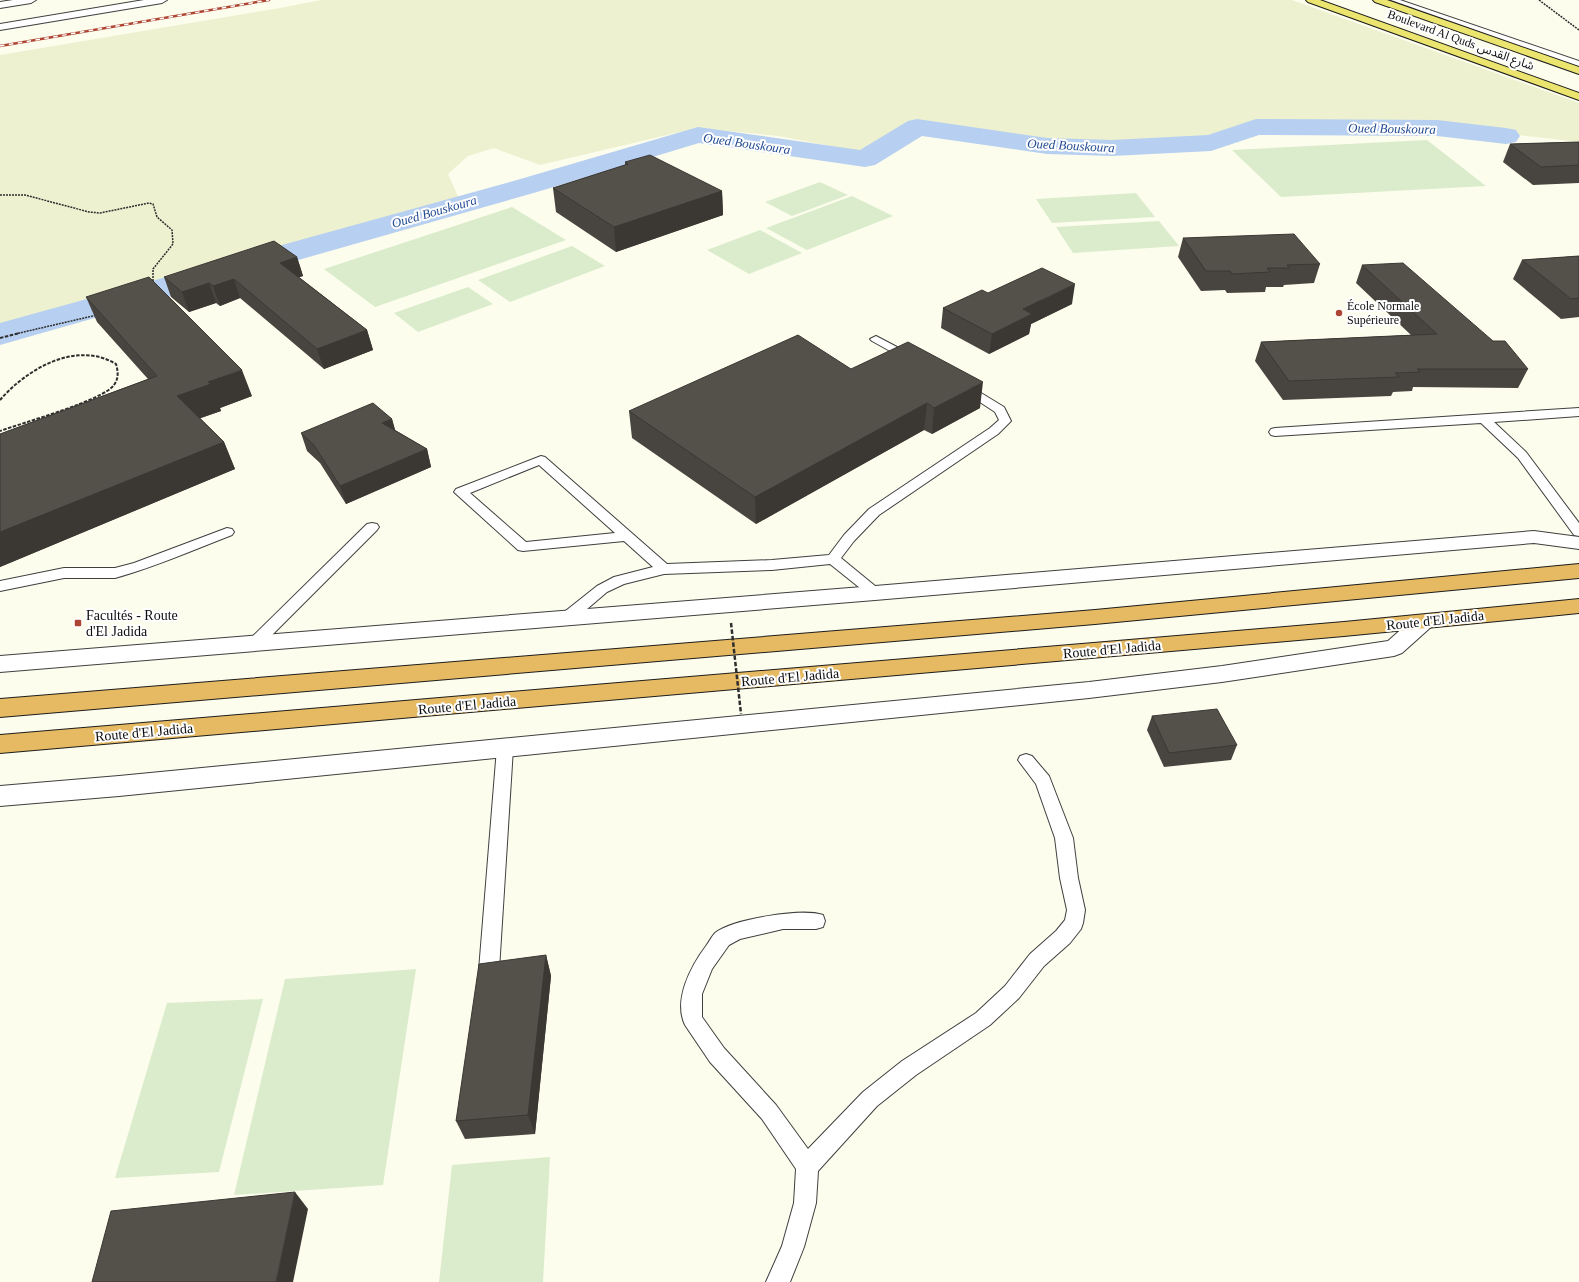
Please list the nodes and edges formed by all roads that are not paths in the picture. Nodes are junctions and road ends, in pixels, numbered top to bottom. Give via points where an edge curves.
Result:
1 (31, 0) edge
2 (162, 0) edge
3 (1311, 0) edge
4 (1378, 0) edge
5 (1394, 0) edge
6 (1399, 0) edge
7 (0, 5) edge
8 (0, 27) edge
9 (1579, 63) edge
10 (1579, 71) edge
11 (1579, 97) edge
12 (876, 339) dead end
13 (922, 364) edge
14 (956, 383) edge
15 (1579, 412) edge
16 (1484, 419) junction
17 (1275, 432) dead end
18 (372, 527) dead end
19 (228, 532) dead end
20 (1579, 532) edge
21 (628, 536) junction
22 (1579, 543) edge
23 (833, 559) junction
24 (664, 569) junction
25 (1579, 571) edge
26 (0, 586) edge
27 (875, 593) junction
28 (1579, 606) edge
29 (568, 617) junction
30 (1423, 622) junction
31 (256, 642) junction
32 (0, 664) edge
33 (0, 708) edge
34 (0, 744) edge
35 (505, 748) junction
36 (1026, 760) dead end
37 (0, 796) edge
38 (816, 921) dead end
39 (489, 970) edge
40 (807, 1166) junction
41 (778, 1282) edge

1 - 7 street
2 - 8 street
3 - 11 main road, Boulevard Al Quds شارع القدس
4 - 10 main road, Boulevard Al Quds شارع القدس
5 - 9 lane
6 - 9 lane
12 - 13 lane
14 - 23 lane via 1000,410 1005,421 874,512
15 - 16 lane
16 - 17 lane
16 - 20 lane via 1522,455
18 - 31 lane
19 - 26 lane via 115,573 64,573
21 - 21 lane via 541,460 461,492 523,547
21 - 24 lane
22 - 27 street via 1534,537
23 - 24 lane via 772,565
23 - 27 lane
24 - 29 lane via 619,580 602,589
25 - 33 highway via 1095,617
27 - 29 street
28 - 30 highway, Route d'El Jadida
29 - 31 street
30 - 34 highway, Route d'El Jadida
30 - 35 street via 1394,648 1222,674 1089,690
31 - 32 street
35 - 37 street
35 - 39 lane
36 - 40 lane via 1043,781 1064,838 1076,910 1074,923 984,1019 909,1068 870,1099
38 - 40 lane via 783,921 737,932 722,939 704,964 692,994 692,1019 717,1055 769,1112
40 - 41 lane via 805,1203 793,1246

